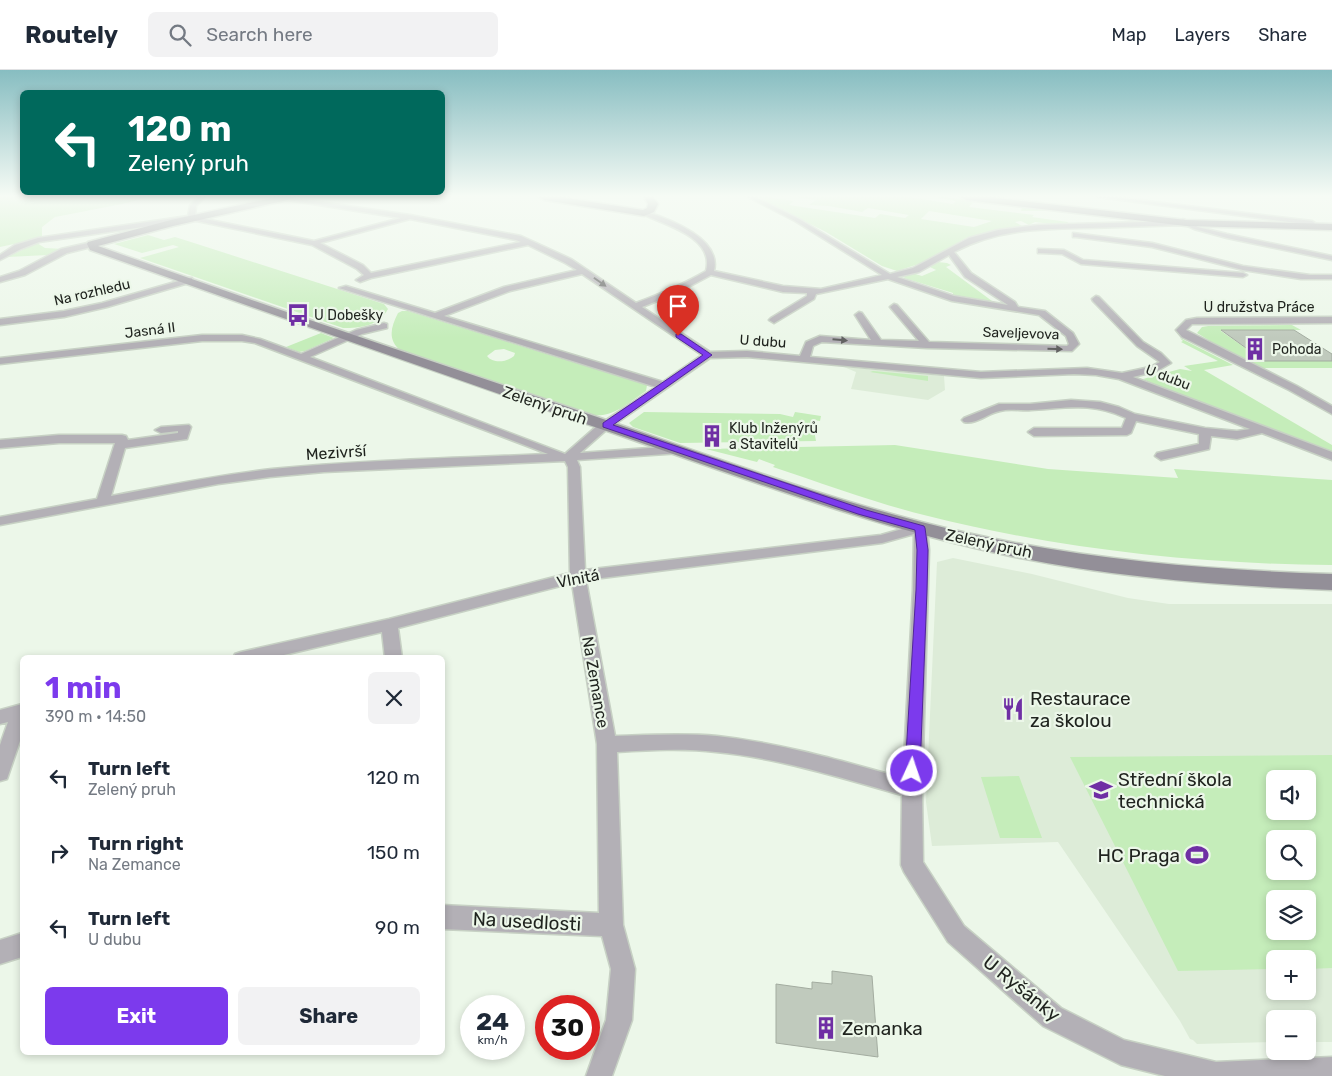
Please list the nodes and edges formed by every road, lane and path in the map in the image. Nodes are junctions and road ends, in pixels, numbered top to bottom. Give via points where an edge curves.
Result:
1 (27, 244) edge
2 (92, 244) joint
3 (316, 244) edge
4 (521, 244) edge
5 (534, 244) edge
6 (703, 244) edge
7 (836, 244) edge
8 (966, 244) edge
9 (1144, 244) edge
10 (1265, 244) edge
11 (1041, 251) dead end
12 (951, 253) junction
13 (0, 258) edge
14 (1332, 258) edge
15 (585, 271) junction
16 (710, 272) junction
17 (369, 276) junction
18 (890, 277) junction
19 (1310, 277) junction
20 (1332, 277) edge
21 (0, 280) edge
22 (188, 280) junction
23 (812, 292) junction
24 (1096, 299) dead end
25 (635, 306) junction
26 (894, 307) dead end
27 (1016, 309) junction
28 (859, 315) dead end
29 (434, 316) junction
30 (774, 320) dead end
31 (1332, 320) edge
32 (0, 322) edge
33 (384, 326) dead end
34 (349, 336) junction
35 (878, 343) junction
36 (927, 344) junction
37 (708, 355) junction
38 (300, 358) junction
39 (804, 359) junction
40 (0, 362) edge
41 (1122, 376) junction
42 (664, 386) junction
43 (1329, 408) edge
44 (1132, 417) junction
45 (968, 420) dead end
46 (606, 425) junction
47 (161, 430) dead end
48 (1264, 430) junction
49 (1034, 432) dead end
50 (1205, 432) junction
51 (0, 444) edge
52 (120, 445) junction
53 (677, 450) junction
54 (1161, 456) dead end
55 (1332, 456) edge
56 (569, 457) junction
57 (102, 503) junction
58 (0, 521) edge
59 (920, 528) junction
60 (578, 576) junction
61 (1332, 582) edge
62 (389, 625) junction
63 (254, 655) edge
64 (394, 655) edge
65 (20, 712) edge
66 (0, 717) edge
67 (20, 717) edge
68 (607, 744) junction
69 (0, 773) edge
70 (912, 789) junction
71 (445, 917) edge
72 (612, 925) junction
73 (20, 946) edge
74 (0, 952) edge
75 (1332, 1070) edge
76 (599, 1076) edge

1 - 13 street
2 - 21 street via 64,251 22,273
2 - 22 street, Zelený pruh via 93,248
3 - 17 street via 360,267
4 - 17 street
5 - 15 street
6 - 16 street via 710,252
7 - 18 street
8 - 12 street
9 - 19 street via 1243,268
10 - 14 street
11 - 19 street, U družstva Práce via 1064,252 1082,262 1276,278
12 - 18 street via 916,270
12 - 27 street, Saveljevova via 968,274
15 -> 25 street
15 - 29 street via 507,289
16 - 23 street via 783,289
16 - 25 street via 680,289
17 - 29 street via 343,288
18 - 23 street via 839,290
18 - 27 street via 952,298
19 - 20 street, U družstva Práce
22 - 32 street, Na rozhledu via 64,314
22 - 34 street, Zelený pruh
23 - 30 street via 812,297
24 - 41 street via 1140,344 1166,363
25 - 37 street
26 - 36 street
36 -> 27 street, Saveljevova via 1069,349 1074,344 1070,335 1042,313
28 - 35 street
29 - 42 street
31 - 43 street, U družstva Práce via 1198,320 1189,322 1181,330
33 - 34 street
34 - 38 street
34 - 46 street, Zelený pruh
35 - 36 street, Saveljevova
39 -> 35 street, Saveljevova via 809,344 820,339
37 - 39 street, U dubu via 730,353
37 - 42 street
38 - 40 street, Jasná II via 256,341 225,337
38 - 56 street, Jasná II
39 - 41 street, U dubu via 981,375 1090,371
41 - 48 street, U dubu
42 - 46 street
44 - 45 street, U dubu via 1100,405 1072,403 999,407
44 - 49 street via 1127,430
44 - 50 street, U dubu
46 - 53 street, Zelený pruh
46 - 56 street
47 - 52 street via 185,427 183,436
48 - 50 street, U dubu via 1237,434
48 - 55 street, U dubu
50 - 54 street via 1205,446
51 - 52 street via 59,439 122,439
52 - 57 street
53 - 56 street, Mezivrší
53 - 59 street, Zelený pruh
56 - 57 street, Mezivrší via 270,473
56 - 60 street, Na Zemance via 574,466
57 - 58 street, Mezivrší
59 - 60 street, Vlnitá via 882,539
59 - 61 street, Zelený pruh via 1104,565 1207,577
59 - 70 street, U Ryšánky via 922,590
60 - 62 street, Vlnitá
60 - 68 street, Na Zemance
62 - 63 street, Vlnitá
62 - 64 street
65 - 66 street
67 - 69 street
68 - 70 street via 680,741 754,749
68 - 72 street, Na Zemance
70 - 75 street, U Ryšánky via 912,865 956,934 1052,1017 1121,1052 1216,1075
71 - 72 street, Na usedlosti
72 - 76 street, Na Zemance via 623,969 619,1020
73 - 74 street

